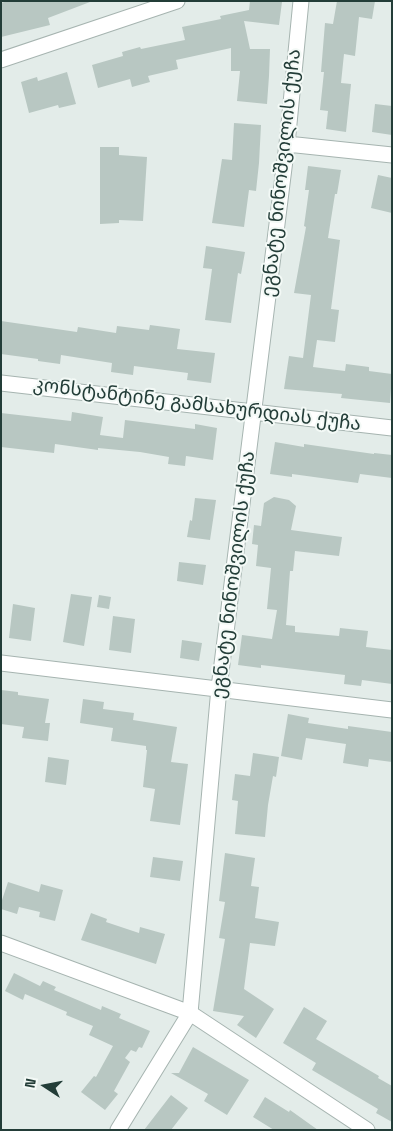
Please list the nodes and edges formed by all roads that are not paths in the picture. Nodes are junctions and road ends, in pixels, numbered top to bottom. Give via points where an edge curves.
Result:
1 (177, 1) edge
2 (301, 1) edge
3 (1, 60) edge
4 (286, 144) junction
5 (392, 155) edge
6 (1, 383) edge
7 (254, 412) junction
8 (392, 428) edge
9 (1, 662) edge
10 (219, 688) junction
11 (392, 710) edge
12 (1, 943) edge
13 (190, 1013) junction
14 (118, 1130) edge
15 (367, 1130) edge

1 - 3 street
2 - 4 street, ეგნატე ნინოშვილის ქუჩა
4 - 5 street
4 - 7 street, ეგნატე ნინოშვილის ქუჩა
6 - 7 street, კონსტანტინე გამსახურდიას ქუჩა
7 - 8 street, კონსტანტინე გამსახურდიას ქუჩა
7 - 10 street, ეგნატე ნინოშვილის ქუჩა
9 - 10 street
10 - 11 street
10 - 13 street, ეგნატე ნინოშვილის ქუჩა
12 - 13 street
13 - 14 street, ეგნატე ნინოშვილის ქუჩა
13 - 15 street

